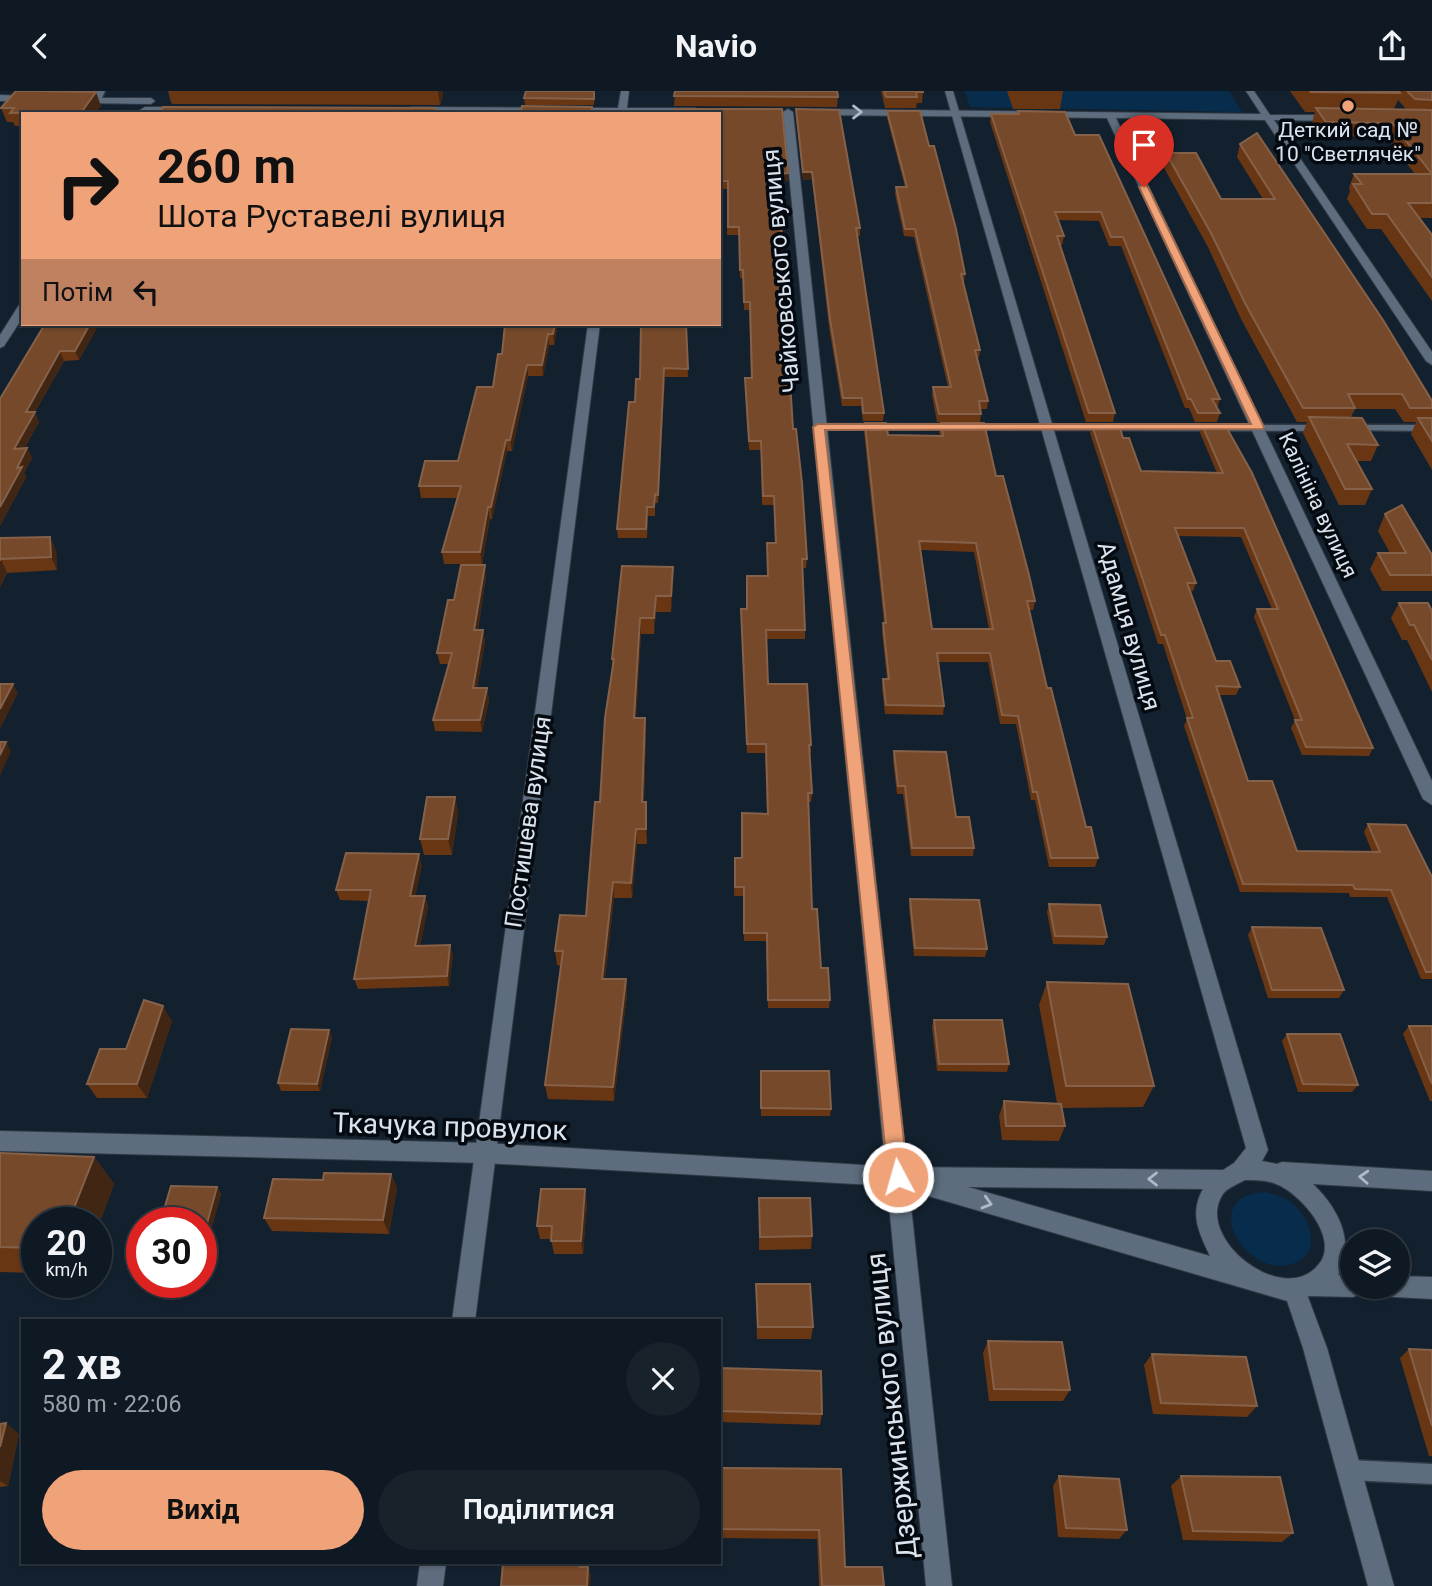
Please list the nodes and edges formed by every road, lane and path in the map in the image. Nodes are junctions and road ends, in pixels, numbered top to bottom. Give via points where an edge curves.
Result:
1 (158, 91) edge
2 (625, 91) edge
3 (949, 91) edge
4 (1250, 91) edge
5 (99, 96) edge
6 (0, 98) edge
7 (41, 99) edge
8 (69, 100) edge
9 (146, 108) edge
10 (201, 110) edge
11 (397, 110) edge
12 (705, 111) edge
13 (955, 111) junction
14 (622, 112) edge
15 (1110, 115) junction
16 (1268, 116) junction
17 (1352, 118) edge
18 (21, 310) edge
19 (594, 326) edge
20 (0, 344) edge
21 (1432, 361) edge
22 (818, 427) junction
23 (1048, 427) junction
24 (1258, 427) junction
25 (1432, 428) edge
26 (1432, 799) edge
27 (0, 1141) edge
28 (484, 1153) junction
29 (1270, 1171) junction
30 (1231, 1175) junction
31 (898, 1177) junction
32 (1432, 1181) edge
33 (1248, 1278) junction
34 (1340, 1286) edge
35 (1303, 1287) junction
36 (1410, 1287) edge
37 (1432, 1288) edge
38 (463, 1319) edge
39 (1349, 1470) junction
40 (1432, 1474) edge
41 (433, 1564) edge
42 (430, 1586) edge
43 (939, 1586) edge
44 (1381, 1586) edge

1 - 9 street
2 - 14 street
3 - 13 street, Адамця вулиця
4 - 16 street
5 - 8 street
5 - 9 street
6 - 7 street
9 - 10 street
11 - 14 street
12 - 14 street
13 - 15 street
22 -> 13 street, Чайковського вулиця via 781,111
13 - 23 street, Адамця вулиця
15 - 16 street
15 - 24 street, Калініна вулиця
16 - 17 street
16 - 21 street
18 - 20 street
19 - 28 street, Постишева вулиця
22 - 23 lane
22 - 31 street, Чайковського вулиця
23 - 24 lane
23 - 30 street, Адамця вулиця via 1257,1150
24 - 25 lane
24 - 26 street, Калініна вулиця
27 - 28 street, Ткачука провулок
28 - 31 street, Ткачука провулок
28 - 38 street, Постишева вулиця
29 - 30 street
32 -> 29 street
29 - 35 street via 1307,1191 1332,1224 1334,1260 1325,1275
30 -> 31 street
30 - 33 street via 1210,1192 1205,1208 1207,1228 1229,1265
31 -> 33 street
31 - 43 street, Дзержинського вулиця
33 - 35 street via 1271,1287
34 - 35 street
35 - 39 street
36 - 37 street
39 - 40 lane
39 - 44 street
41 - 42 street

